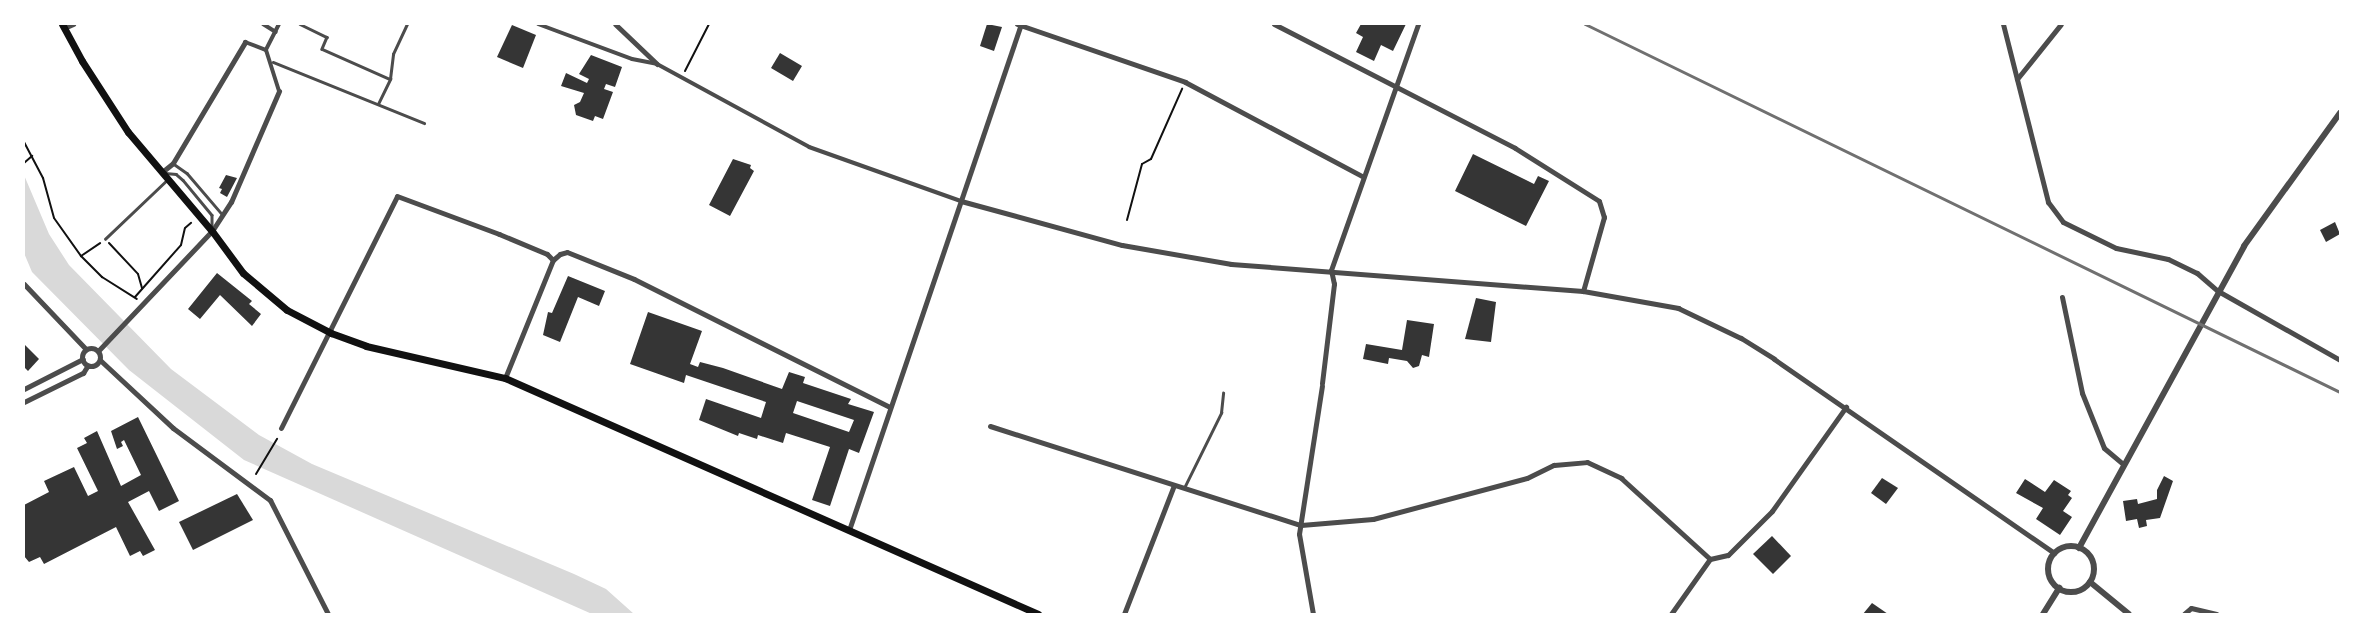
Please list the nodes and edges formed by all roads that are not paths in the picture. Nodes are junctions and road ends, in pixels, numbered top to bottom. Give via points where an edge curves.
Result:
1 (73, 24) edge
2 (263, 24) edge
3 (279, 24) edge
4 (300, 24) edge
5 (407, 24) edge
6 (538, 24) edge
7 (615, 24) edge
8 (1020, 24) edge
9 (1274, 24) edge
10 (1418, 24) edge
11 (2003, 24) edge
12 (2061, 24) edge
13 (63, 26) edge
14 (276, 32) junction
15 (245, 42) joint
16 (266, 50) junction
17 (272, 62) junction
18 (657, 64) junction
19 (390, 79) junction
20 (2017, 79) junction
21 (1394, 86) junction
22 (280, 91) joint
23 (378, 104) junction
24 (2340, 113) edge
25 (424, 123) dead end
26 (173, 163) junction
27 (162, 172) junction
28 (1362, 176) junction
29 (168, 179) junction
30 (961, 201) junction
31 (223, 215) junction
32 (212, 231) junction
33 (105, 240) road end
34 (553, 260) junction
35 (1332, 270) junction
36 (24, 284) edge
37 (2218, 290) junction
38 (1583, 291) junction
39 (2062, 297) dead end
40 (331, 333) junction
41 (86, 350) junction
42 (98, 351) junction
43 (83, 359) junction
44 (100, 360) junction
45 (2340, 360) edge
46 (88, 365) junction
47 (505, 378) junction
48 (24, 389) edge
49 (1223, 394) dead end
50 (24, 402) edge
51 (890, 407) junction
52 (1846, 407) junction
53 (990, 426) dead end
54 (281, 428) dead end
55 (2123, 464) junction
56 (1174, 485) junction
57 (1183, 489) junction
58 (1300, 525) junction
59 (849, 530) junction
60 (2080, 548) junction
61 (2054, 554) junction
62 (1710, 559) junction
63 (2090, 582) junction
64 (2058, 588) junction
65 (328, 614) edge
66 (1038, 614) edge
67 (1124, 614) edge
68 (1313, 614) edge
69 (1671, 614) edge
70 (2043, 614) edge
71 (2128, 614) edge
72 (2184, 614) edge
73 (2216, 614) edge

1 - 13 street
2 - 14 street
3 - 14 street
4 - 19 lane via 327,36 322,48
5 - 19 lane via 393,54
6 - 18 street
7 - 18 street
8 - 28 street via 1185,82
8 - 30 street
9 - 21 street
10 - 21 street
11 - 20 street
12 - 20 street
13 - 27 main road via 128,132
14 - 16 street
15 - 16 street
15 - 26 street
16 - 17 street
17 - 22 street
17 - 23 lane
18 - 30 street via 809,148
19 - 23 lane
20 - 37 street via 2048,202 2063,222 2116,248 2168,259 2197,273
21 - 28 street
21 - 38 street via 1515,148 1599,201 1604,217
22 - 31 street
23 - 25 lane
24 - 37 street via 2244,246
26 - 27 street
26 - 31 lane via 187,173
27 - 29 main road
27 - 32 lane via 176,174 183,180 212,215
28 - 35 street
29 - 32 main road
29 - 33 lane
30 - 35 street via 1122,245 1231,264
30 - 51 street
31 - 32 street
32 - 40 main road via 262,292
32 - 42 street
34 - 40 street via 547,254 504,236 397,196 367,250
34 - 47 street
34 - 51 street via 567,252 594,261
35 - 38 street
35 - 58 street via 1334,284 1322,385
36 - 41 street
37 - 45 street
37 - 55 street
38 - 52 street via 1670,306 1704,320 1741,338
39 - 55 street via 2082,393 2104,448
40 - 47 main road via 395,354
40 - 54 street
41 - 42 street
41 - 43 street
42 - 44 street
43 - 46 street
43 - 48 street
44 - 46 street
44 - 65 street via 173,428 270,500
46 - 50 street via 83,373
47 - 59 main road
49 - 57 lane via 1221,413
51 - 59 street
52 - 61 street
52 - 62 street via 1772,512 1728,555
53 - 56 street
55 - 60 street
56 - 57 street
56 - 67 street
57 - 58 street
58 - 62 street via 1373,519 1527,478 1554,465 1587,462 1621,478
58 - 68 street
59 - 66 main road
60 - 61 street via 2066,547
60 - 63 street via 2094,563
61 - 64 street via 2048,572
62 - 69 street
63 - 64 street via 2078,591
63 - 71 street
64 - 70 street
72 - 73 street via 2191,608

